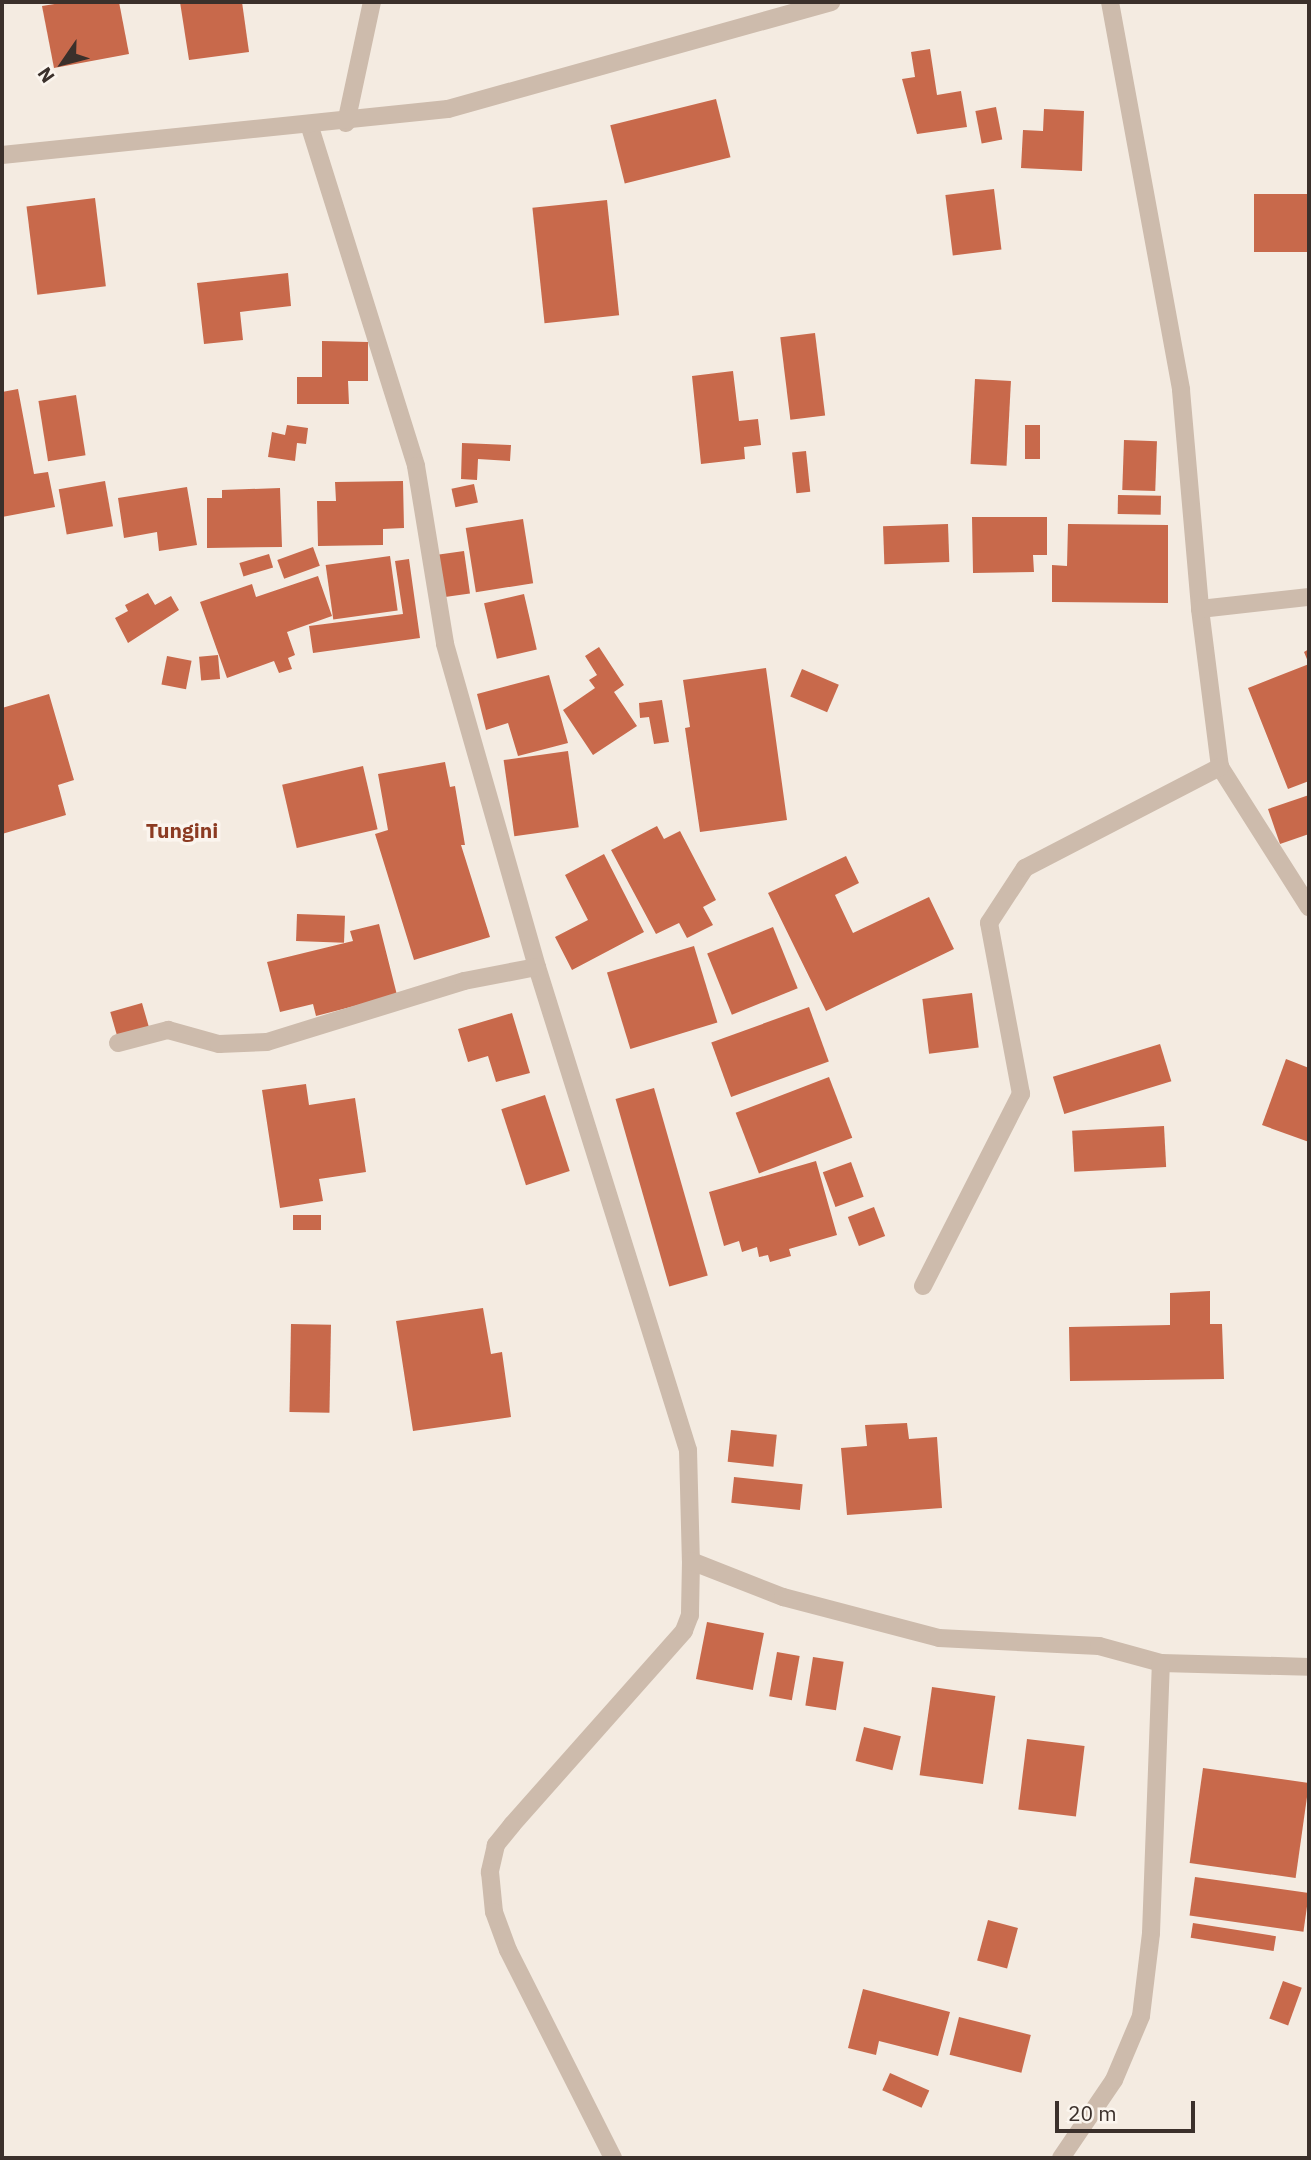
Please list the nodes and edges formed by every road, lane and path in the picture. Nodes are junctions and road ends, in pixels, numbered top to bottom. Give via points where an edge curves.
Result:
1 (372, 2) edge
2 (831, 2) edge
3 (1110, 2) edge
4 (346, 123) junction
5 (309, 124) junction
6 (2, 155) edge
7 (1309, 597) edge
8 (1200, 609) junction
9 (1220, 767) junction
10 (1309, 907) edge
11 (537, 967) junction
12 (118, 1042) dead end
13 (923, 1286) dead end
14 (691, 1561) junction
15 (1161, 1663) junction
16 (1309, 1667) edge
17 (613, 2158) edge
18 (1061, 2158) edge

1 - 4 street
2 - 4 street via 448,109
3 - 8 street via 1181,390
4 - 5 street
5 - 6 street
5 - 11 street via 416,466 445,644
7 - 8 street
8 - 9 street
9 - 10 street
9 - 13 street via 1025,868 989,923 1021,1094
11 - 12 street via 464,981 267,1042 219,1044 168,1030
11 - 14 street via 675,1400 689,1462
14 - 15 street via 783,1597 939,1638 1099,1646
14 - 17 street via 690,1615 676,1646 512,1825 492,1858 494,1912 508,1950
15 - 16 street
15 - 18 street via 1151,1933 1140,2016 1114,2080

